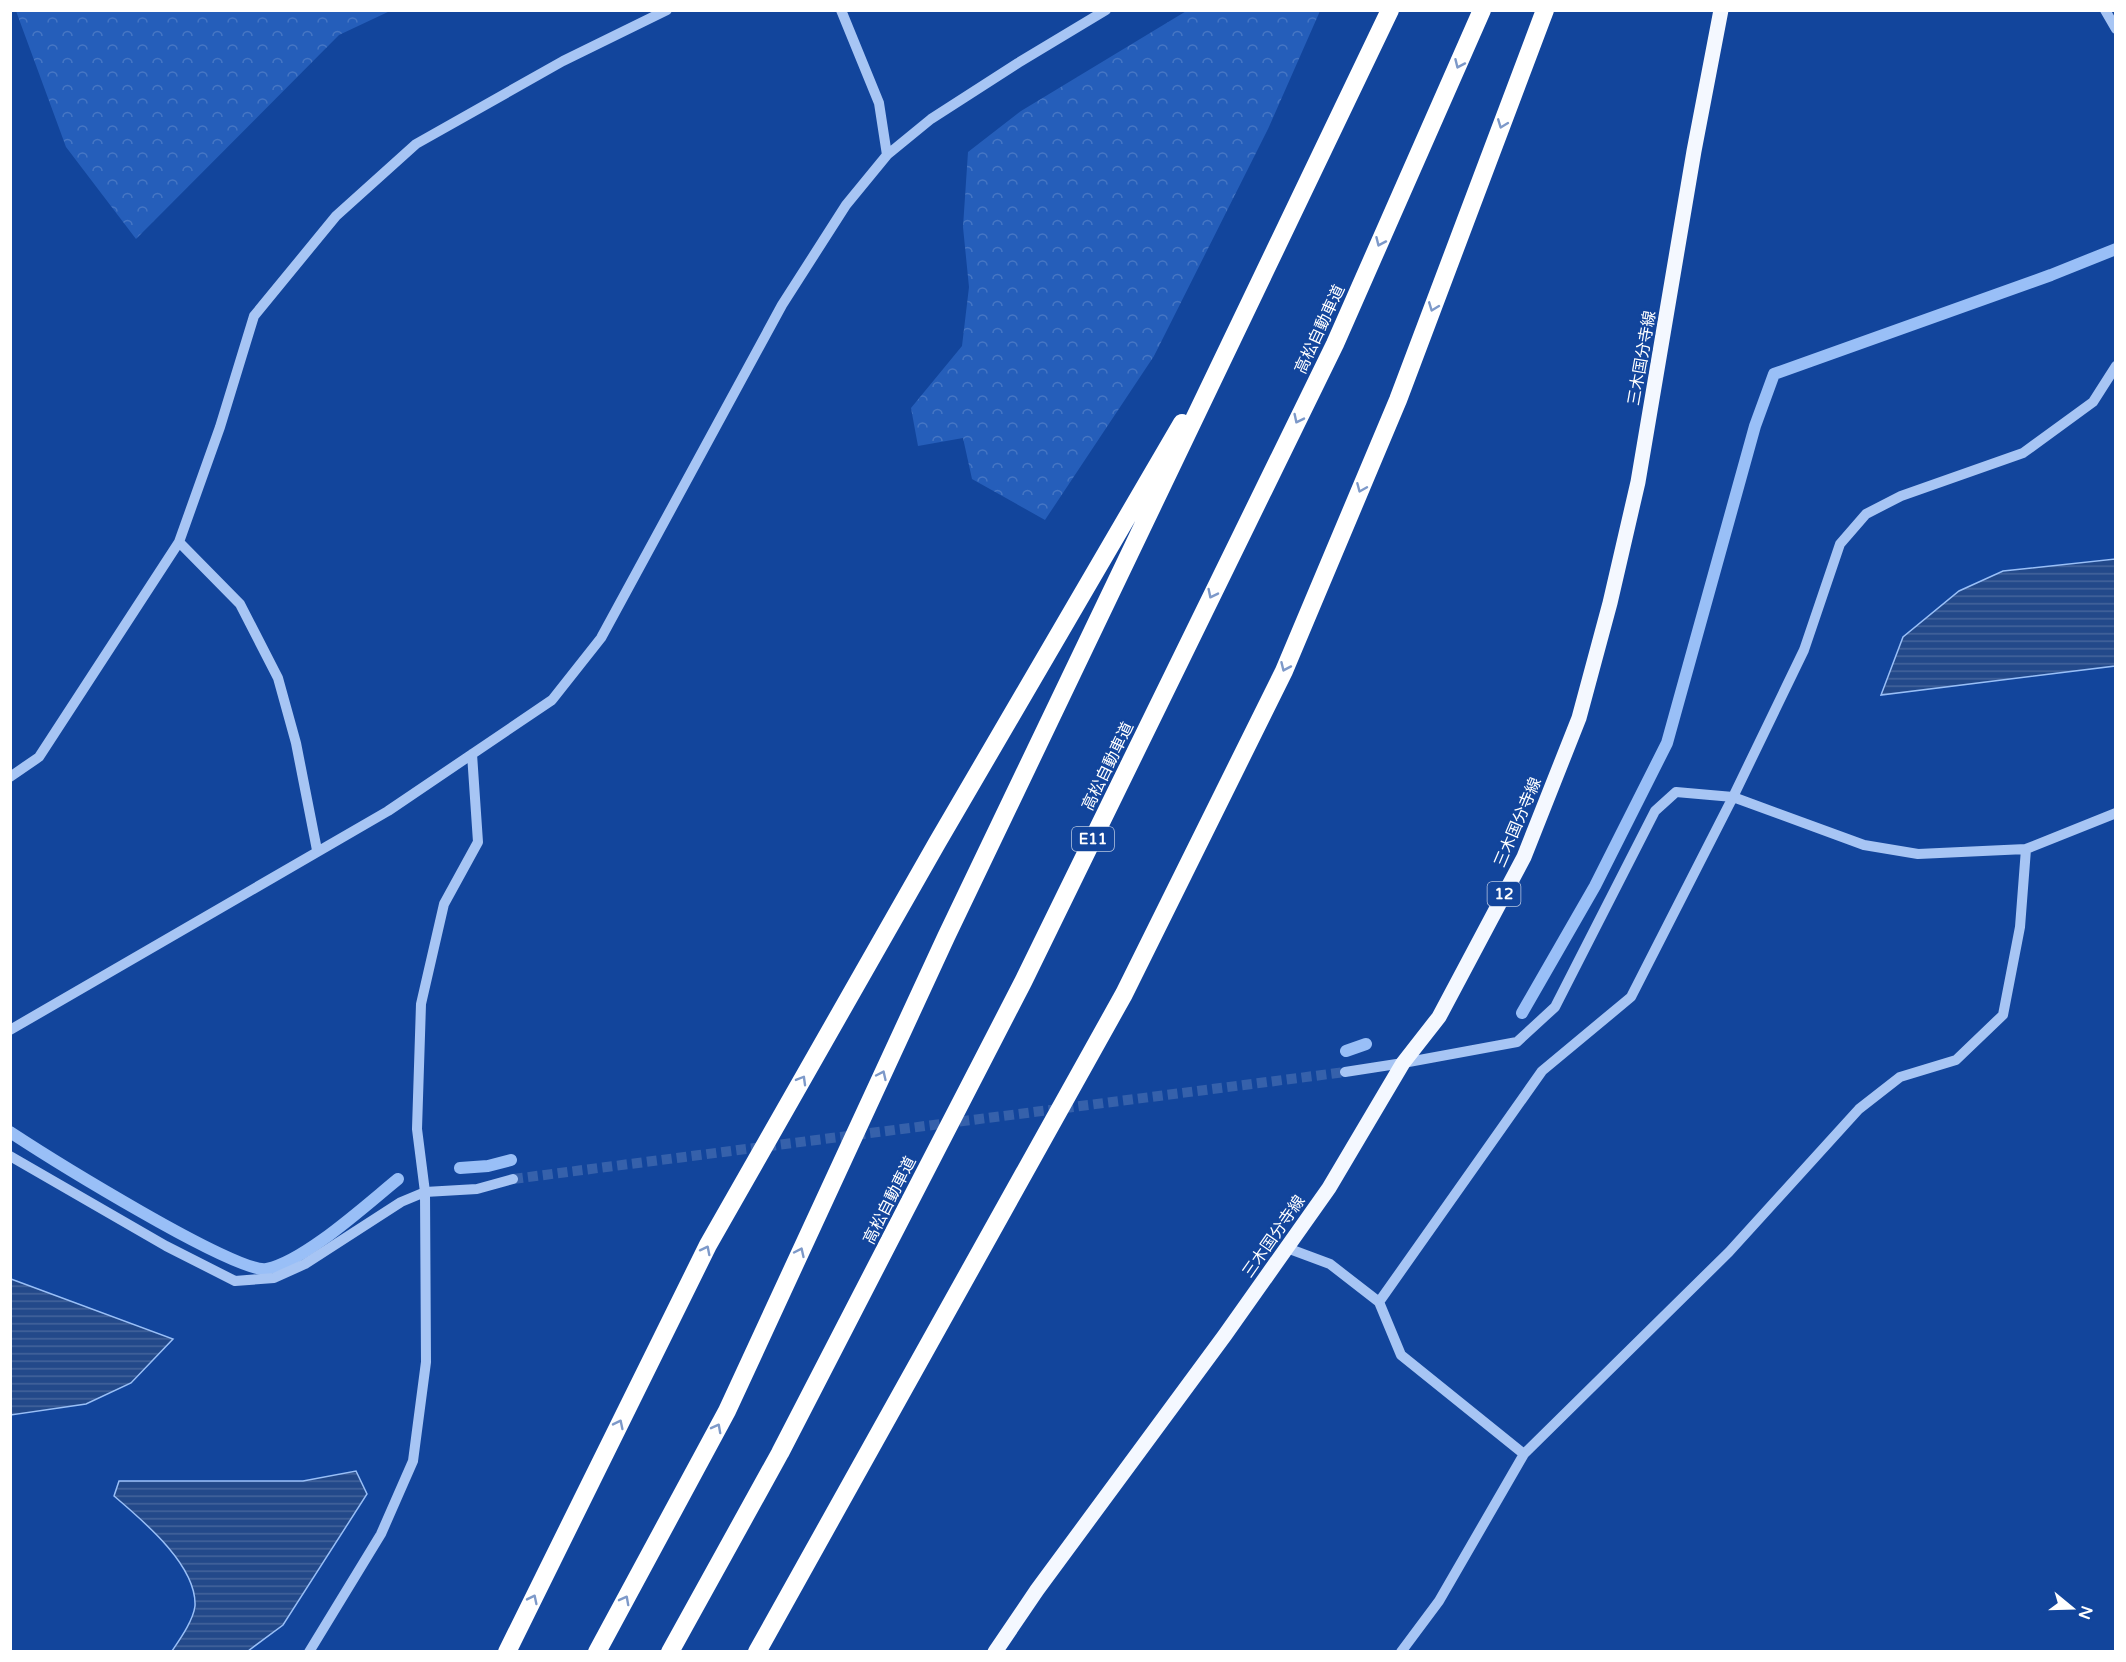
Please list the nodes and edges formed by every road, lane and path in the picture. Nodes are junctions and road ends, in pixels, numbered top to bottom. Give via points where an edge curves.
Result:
1 (667, 10) edge
2 (841, 10) edge
3 (1106, 10) edge
4 (1390, 10) edge
5 (1482, 10) edge
6 (1545, 10) edge
7 (1721, 10) edge
8 (2105, 10) edge
9 (2115, 29) edge
10 (887, 155) junction
11 (1249, 308) junction
12 (2115, 366) edge
13 (179, 542) junction
14 (472, 754) junction
15 (10, 777) edge
16 (1733, 797) junction
17 (2115, 813) edge
18 (2026, 849) junction
19 (317, 850) junction
20 (10, 1030) edge
21 (1403, 1063) junction
22 (1345, 1072) tunnel mouth
23 (10, 1156) edge
24 (513, 1179) tunnel mouth
25 (425, 1192) junction
26 (1287, 1248) junction
27 (1378, 1302) junction
28 (1524, 1454) junction
29 (309, 1652) edge
30 (507, 1652) edge
31 (597, 1652) edge
32 (670, 1652) edge
33 (756, 1652) edge
34 (995, 1652) edge
35 (1401, 1652) edge

1 - 13 street via 563,61 416,144 336,216 254,316
2 - 10 street via 879,103
3 - 10 street via 931,119
4 - 11 highway
5 -> 32 highway, 高松自動車道 / E11 via 1335,344 1023,981 780,1454
6 -> 33 highway via 1398,400 1284,671 1124,994
7 - 21 main road, 三木国分寺線 / 12 via 1638,482 1579,718 1524,857 1439,1017
8 - 9 street
10 - 14 street via 846,206 782,305 601,638 552,700
30 -> 11 highway via 708,1245
31 -> 11 highway via 727,1411 946,938
12 - 16 street via 2093,402 2023,453 1901,496 1866,514 1840,544 1804,650
13 - 15 street via 39,757
13 - 19 street via 240,604 278,678 296,743
14 - 19 street via 388,811
14 - 25 street via 478,842 444,904 421,1004 417,1129
16 - 18 street via 1864,845 1918,854
16 - 21 street via 1676,792 1655,811 1555,1007 1516,1042
16 - 27 street via 1631,997 1542,1071
17 - 18 street
18 - 28 street via 2020,927 2002,1015 1956,1060 1900,1077 1858,1109 1729,1252
19 - 20 street
21 - 22 street
21 - 26 main road, 三木国分寺線 / 12 via 1329,1188
23 - 25 street via 235,1281 274,1278 305,1264 401,1202
24 - 25 street via 477,1189
25 - 29 street via 426,1362 413,1461 381,1534
26 - 27 street via 1330,1264
26 - 34 main road, 三木国分寺線 / 12
27 - 28 street via 1401,1354
28 - 35 street via 1439,1601

